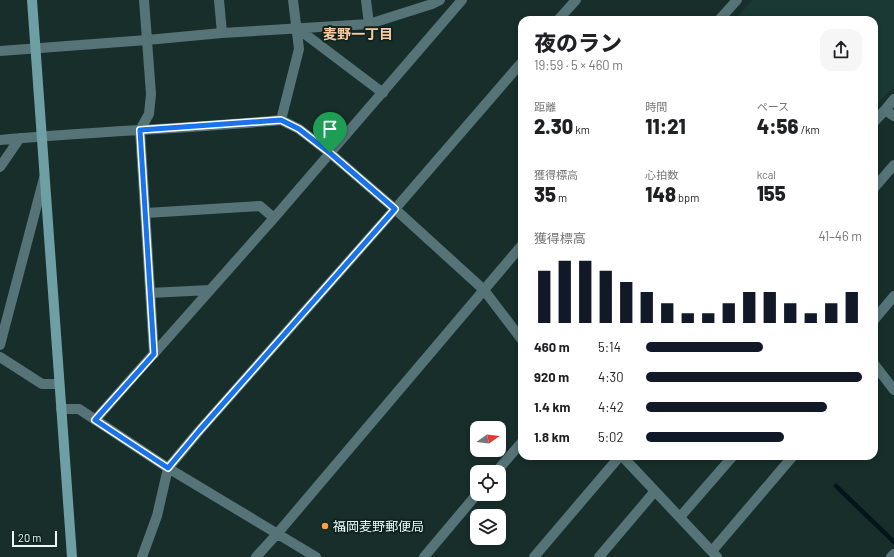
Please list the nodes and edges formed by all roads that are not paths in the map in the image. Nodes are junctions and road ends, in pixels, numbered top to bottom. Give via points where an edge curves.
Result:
1 (32, 0) edge
2 (144, 0) edge
3 (219, 0) edge
4 (293, 0) edge
5 (366, 0) edge
6 (440, 0) edge
7 (462, 0) edge
8 (576, 0) edge
9 (736, 0) edge
10 (562, 16) edge
11 (722, 16) edge
12 (369, 24) junction
13 (297, 28) junction
14 (222, 33) junction
15 (147, 40) junction
16 (35, 48) junction
17 (0, 51) edge
18 (518, 67) edge
19 (382, 93) junction
20 (894, 99) edge
21 (885, 110) junction
22 (894, 116) edge
23 (878, 118) edge
24 (281, 120) junction
25 (140, 130) junction
26 (42, 136) junction
27 (20, 138) junction
28 (0, 140) edge
29 (330, 153) junction
30 (894, 164) edge
31 (0, 167) edge
32 (45, 175) junction
33 (878, 183) edge
34 (395, 209) junction
35 (146, 212) junction
36 (274, 218) junction
37 (518, 250) edge
38 (210, 290) junction
39 (484, 290) junction
40 (150, 293) junction
41 (894, 296) edge
42 (878, 315) edge
43 (518, 335) edge
44 (0, 344) edge
45 (154, 354) junction
46 (0, 357) edge
47 (878, 369) edge
48 (59, 384) junction
49 (894, 390) edge
50 (61, 409) junction
51 (95, 420) junction
52 (518, 447) edge
53 (618, 460) edge
54 (625, 460) edge
55 (730, 460) edge
56 (790, 460) edge
57 (502, 465) edge
58 (168, 468) junction
59 (655, 491) junction
60 (471, 501) edge
61 (680, 517) junction
62 (277, 534) junction
63 (715, 554) edge
64 (894, 554) edge
65 (72, 557) edge
66 (142, 557) edge
67 (256, 557) edge
68 (316, 557) edge
69 (424, 557) edge
70 (534, 557) edge
71 (599, 557) edge
72 (891, 557) edge

1 - 16 street
2 - 15 street
3 - 14 street
4 - 13 street
5 - 12 street
6 - 12 street
7 - 19 street
8 - 10 street
9 - 11 street
12 - 13 street
13 - 14 street
13 - 19 street
13 - 24 street via 299,49
14 - 15 street
15 - 16 street
15 - 25 street via 151,94 149,114
16 - 17 street
16 - 26 street
18 - 34 street
19 - 29 street
20 - 21 street
21 - 22 street
21 - 23 street
24 - 25 street
24 - 29 street via 299,129
25 - 26 street
25 - 35 street
26 - 27 street
26 - 32 street
27 - 28 street
27 - 31 street
29 - 34 street
29 - 36 street
30 - 33 street
32 - 44 street
32 - 48 street
34 - 39 street
34 - 58 street
35 - 36 street via 260,206
35 - 40 street
36 - 38 street
37 - 39 street
38 - 40 street
38 - 45 street
39 - 43 street
39 - 62 street
40 - 45 street
41 - 42 street
45 - 51 street
46 - 48 street via 42,384
47 - 49 street
48 - 50 street
50 - 51 street via 79,409
50 - 65 street
51 - 58 street
52 - 57 street
53 - 70 street
54 - 59 street
55 - 61 street
56 - 63 street
58 - 62 street
58 - 66 street via 157,516
59 - 61 street
59 - 71 street
60 - 69 street
61 - 63 street
62 - 67 street
62 - 68 street
64 - 72 street

